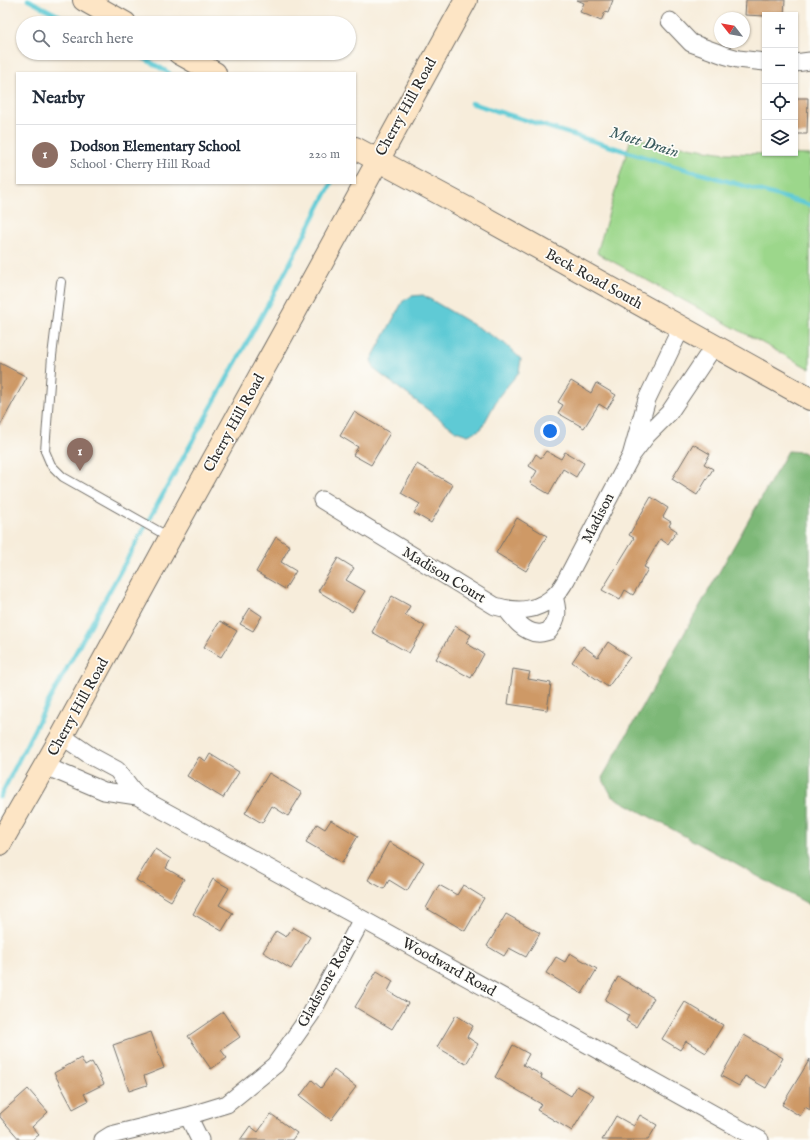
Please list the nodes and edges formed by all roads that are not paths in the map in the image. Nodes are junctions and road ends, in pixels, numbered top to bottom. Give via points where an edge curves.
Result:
1 (84, 0) edge
2 (466, 0) edge
3 (113, 16) edge
4 (670, 22) dead end
5 (192, 60) edge
6 (810, 61) edge
7 (762, 62) edge
8 (798, 63) edge
9 (213, 72) edge
10 (356, 149) edge
11 (377, 160) junction
12 (62, 282) dead end
13 (681, 328) junction
14 (714, 346) junction
15 (810, 399) edge
16 (630, 456) junction
17 (322, 500) dead end
18 (170, 538) junction
19 (566, 580) joint
20 (554, 596) junction
21 (507, 610) junction
22 (62, 736) junction
23 (45, 766) junction
24 (137, 796) junction
25 (0, 844) edge
26 (362, 919) junction
27 (188, 1116) junction
28 (103, 1140) edge
29 (200, 1140) edge
30 (760, 1140) edge

1 - 3 main road
2 - 11 main road, Cherry Hill Road
4 - 7 street via 691,43 724,55
5 - 9 main road
6 - 8 street
10 - 11 main road, Beck Road South
11 - 13 main road, Beck Road South
11 - 18 main road, Cherry Hill Road
12 - 18 lane via 52,356 45,451 52,465 63,477
13 - 14 main road, Beck Road South
13 - 16 street, Madison via 647,399
14 - 15 main road, Beck Road South
14 - 16 street, Madison via 669,413
16 - 19 street, Madison
17 - 21 street, Madison Court via 495,606
18 - 22 main road, Cherry Hill Road
19 - 20 street, Madison Court
20 - 21 street, Madison Court via 534,608
20 - 21 street via 558,612 549,631 535,633 524,628
22 - 23 main road, Cherry Hill Road
22 - 24 street, Woodward Road via 117,770
23 - 24 street, Woodward Road via 104,791
23 - 25 main road, Cherry Hill Road
24 - 26 street, Woodward Road
26 - 27 street, Gladstone Road via 311,1014 275,1065 228,1104
26 - 30 street, Woodward Road
27 - 28 street, Gladstone Road via 111,1135
27 - 29 street

